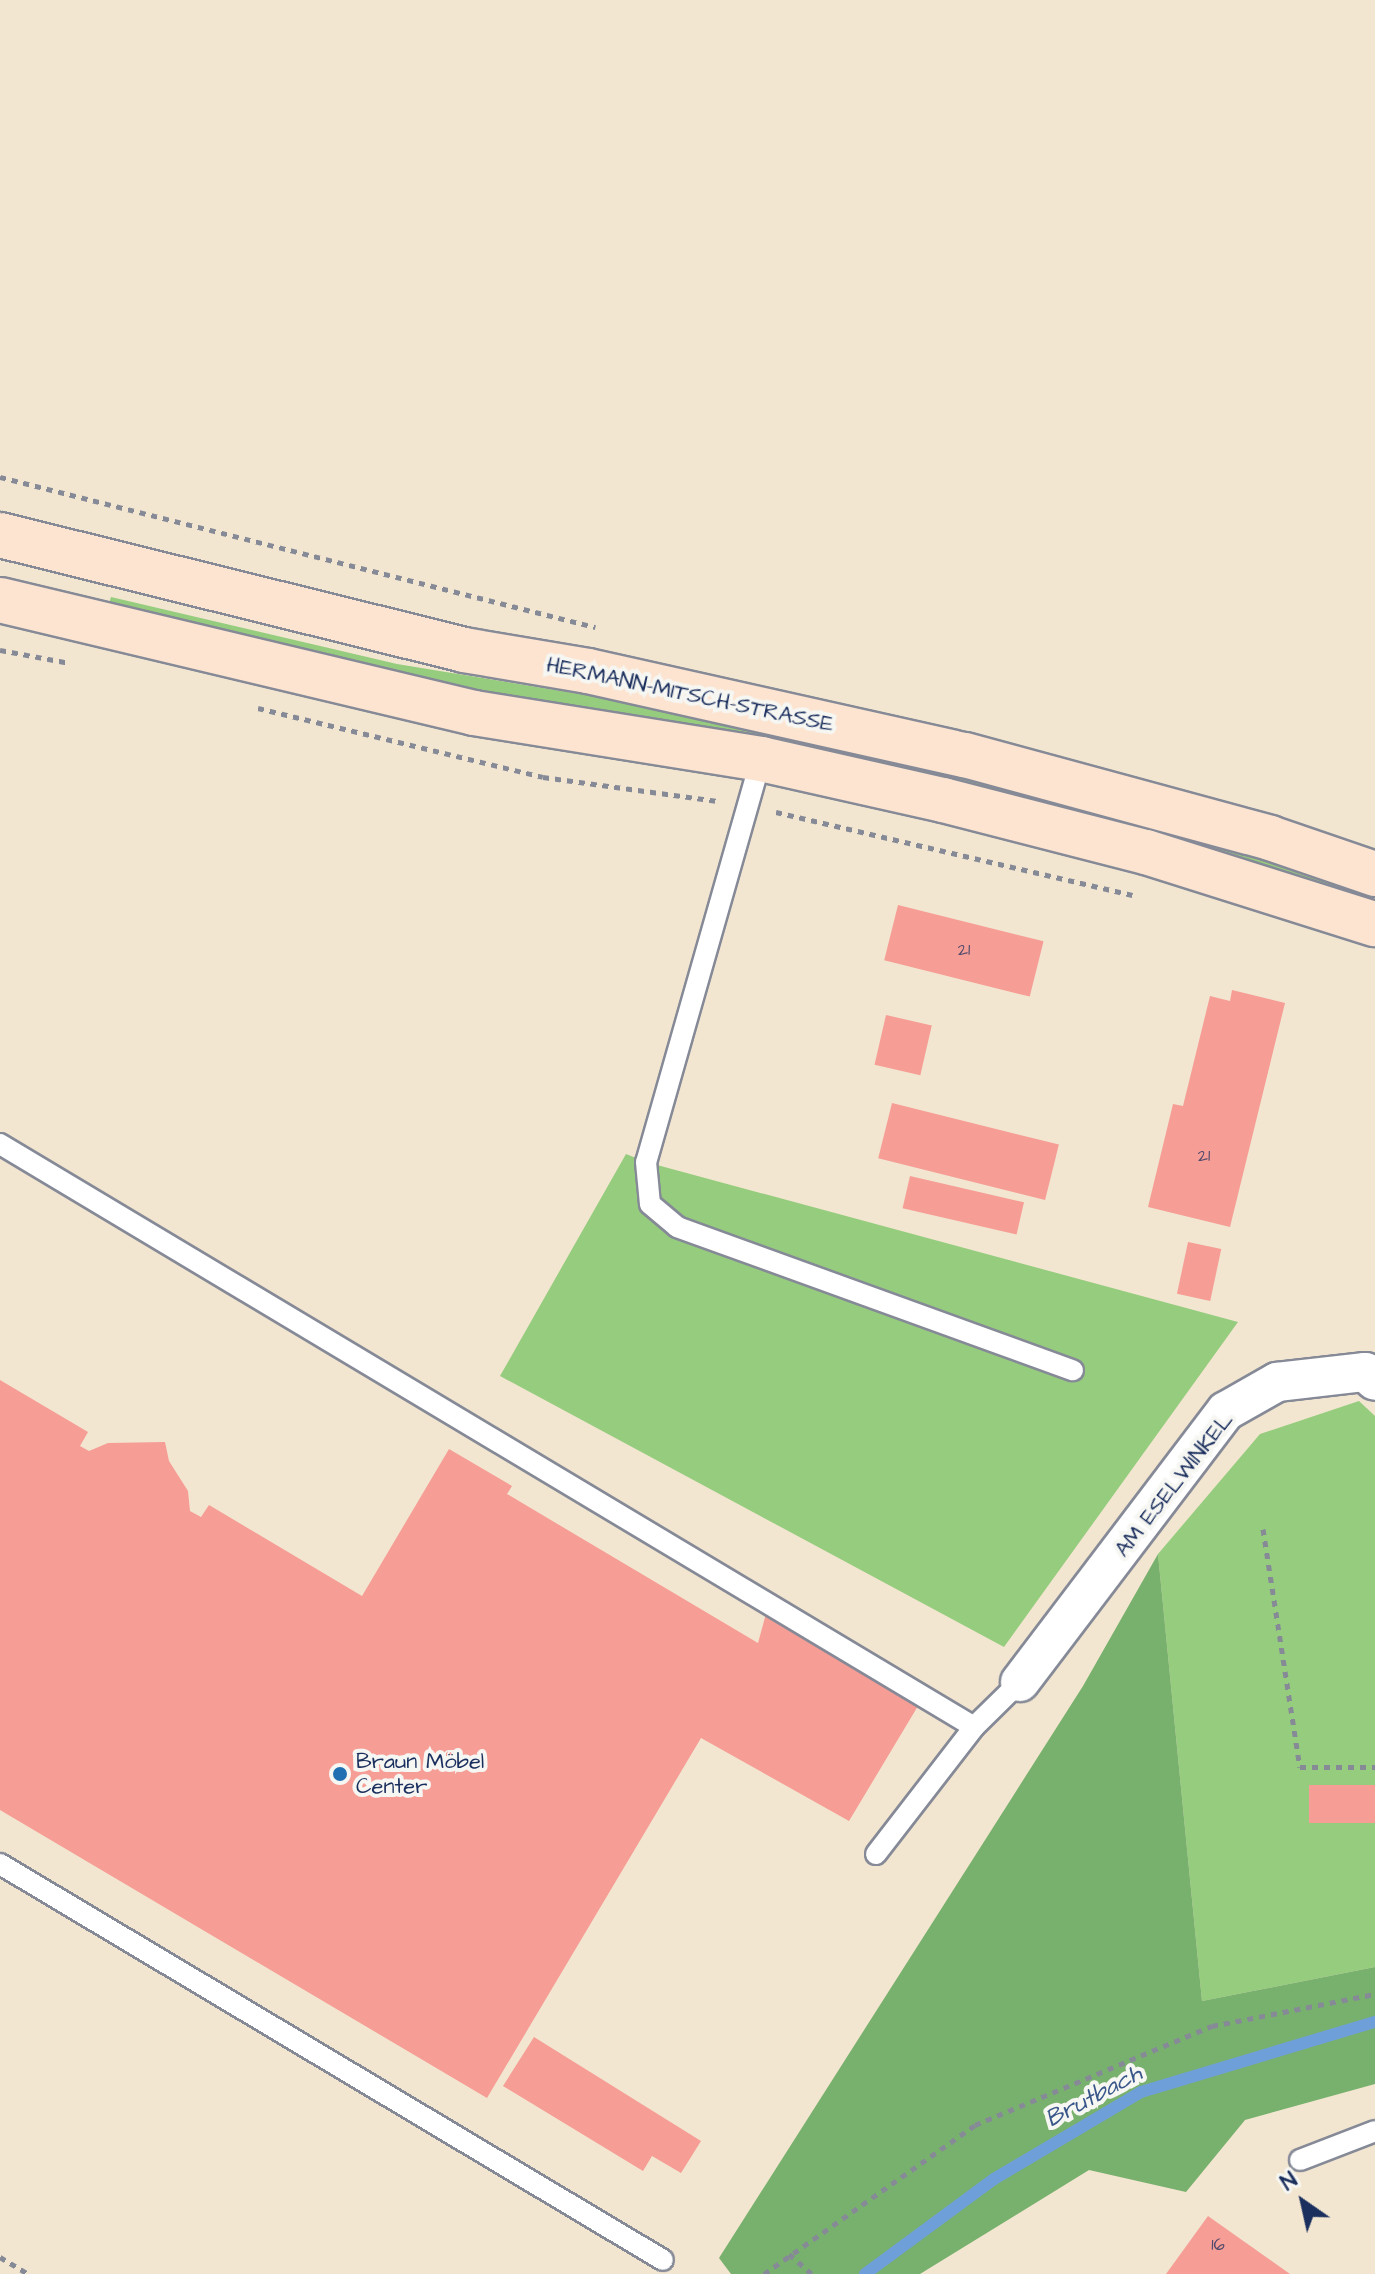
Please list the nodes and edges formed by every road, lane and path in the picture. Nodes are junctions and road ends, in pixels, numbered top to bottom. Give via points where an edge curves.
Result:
1 (2, 543) edge
2 (0, 600) edge
3 (0, 650) edge
4 (78, 664) dead end
5 (761, 759) junction
6 (1375, 874) edge
7 (1375, 924) edge
8 (0, 1144) edge
9 (1073, 1370) dead end
10 (1375, 1381) edge
11 (1263, 1529) dead end
12 (1020, 1682) joint
13 (974, 1727) junction
14 (1375, 1767) edge
15 (876, 1854) dead end
16 (0, 1864) edge
17 (1375, 1994) edge
18 (1375, 2131) edge
19 (1300, 2160) dead end
20 (789, 2253) junction
21 (0, 2257) edge
22 (663, 2260) dead end
23 (28, 2274) edge
24 (764, 2274) edge
25 (812, 2274) edge

1 - 6 main road, HERMANN-MITSCH-STRASSE via 464,650 588,671 965,755 1270,838
2 - 5 main road via 474,713
3 - 4 path
5 - 7 main road via 1146,852
5 - 9 lane via 646,1162 650,1204 677,1227
8 - 13 lane
10 - 12 street, AM ESELWINKEL via 1365,1372 1277,1382 1226,1411
11 - 14 path via 1300,1767
12 - 13 lane
13 - 15 lane
16 - 22 lane
17 - 20 path via 1212,2026 975,2125
18 - 19 lane
20 - 24 path
20 - 25 path
21 - 23 path

